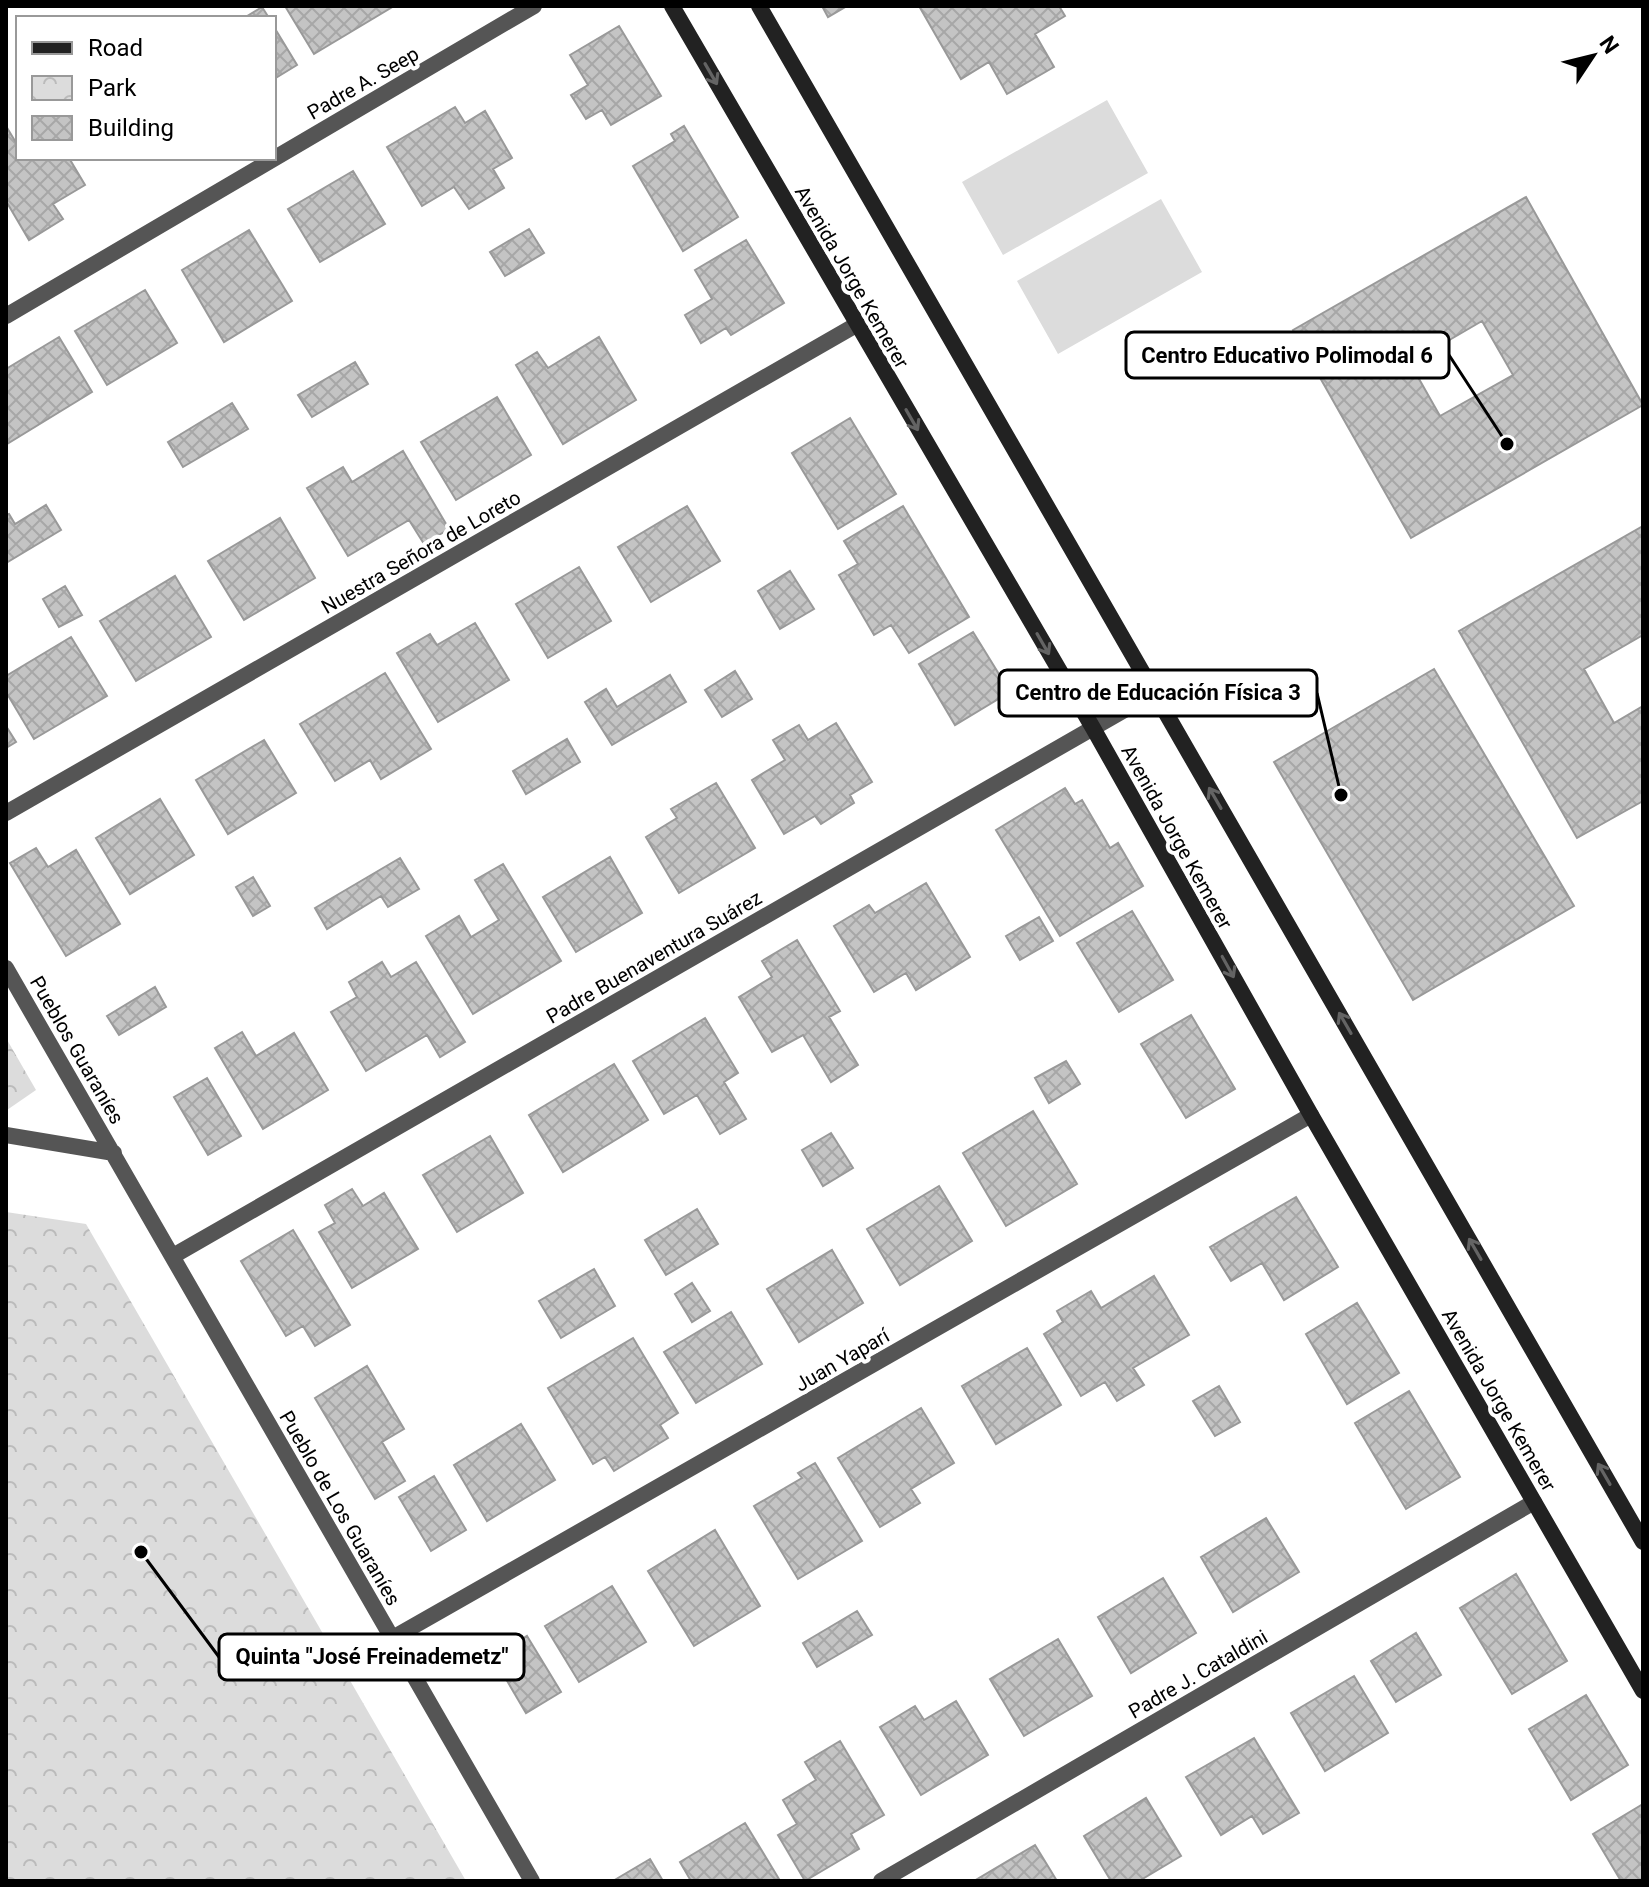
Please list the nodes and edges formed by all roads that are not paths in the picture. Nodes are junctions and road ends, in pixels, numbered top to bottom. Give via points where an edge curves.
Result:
1 (534, 6) edge
2 (672, 6) edge
3 (759, 6) edge
4 (276, 157) edge
5 (272, 160) edge
6 (6, 316) edge
7 (856, 325) junction
8 (1154, 693) junction
9 (1093, 728) junction
10 (6, 813) edge
11 (6, 968) edge
12 (1311, 1115) junction
13 (6, 1135) edge
14 (114, 1153) junction
15 (173, 1256) junction
16 (1534, 1502) junction
17 (1643, 1542) edge
18 (391, 1639) junction
19 (1643, 1691) edge
20 (532, 1881) edge
21 (881, 1881) edge

1 - 4 street, Padre A. Seep
2 -> 7 main road, Avenida Jorge Kemerer
3 - 8 main road
5 - 6 street, Padre A. Seep
7 -> 9 main road, Avenida Jorge Kemerer
7 - 10 street, Nuestra Señora de Loreto
8 - 9 street, Padre Buenaventura Suárez
17 -> 8 main road
9 -> 12 main road, Avenida Jorge Kemerer
9 - 15 street, Padre Buenaventura Suárez
11 - 14 street, Pueblos Guaraníes
12 - 16 main road, Avenida Jorge Kemerer
12 - 18 street, Juan Yaparí
13 - 14 street
14 - 15 street, Pueblo de Los Guaraníes
15 - 18 street, Pueblo de Los Guaraníes
16 - 19 main road, Avenida Jorge Kemerer
16 - 21 street, Padre J. Cataldini
18 - 20 street, Pueblo de Los Guaraníes

